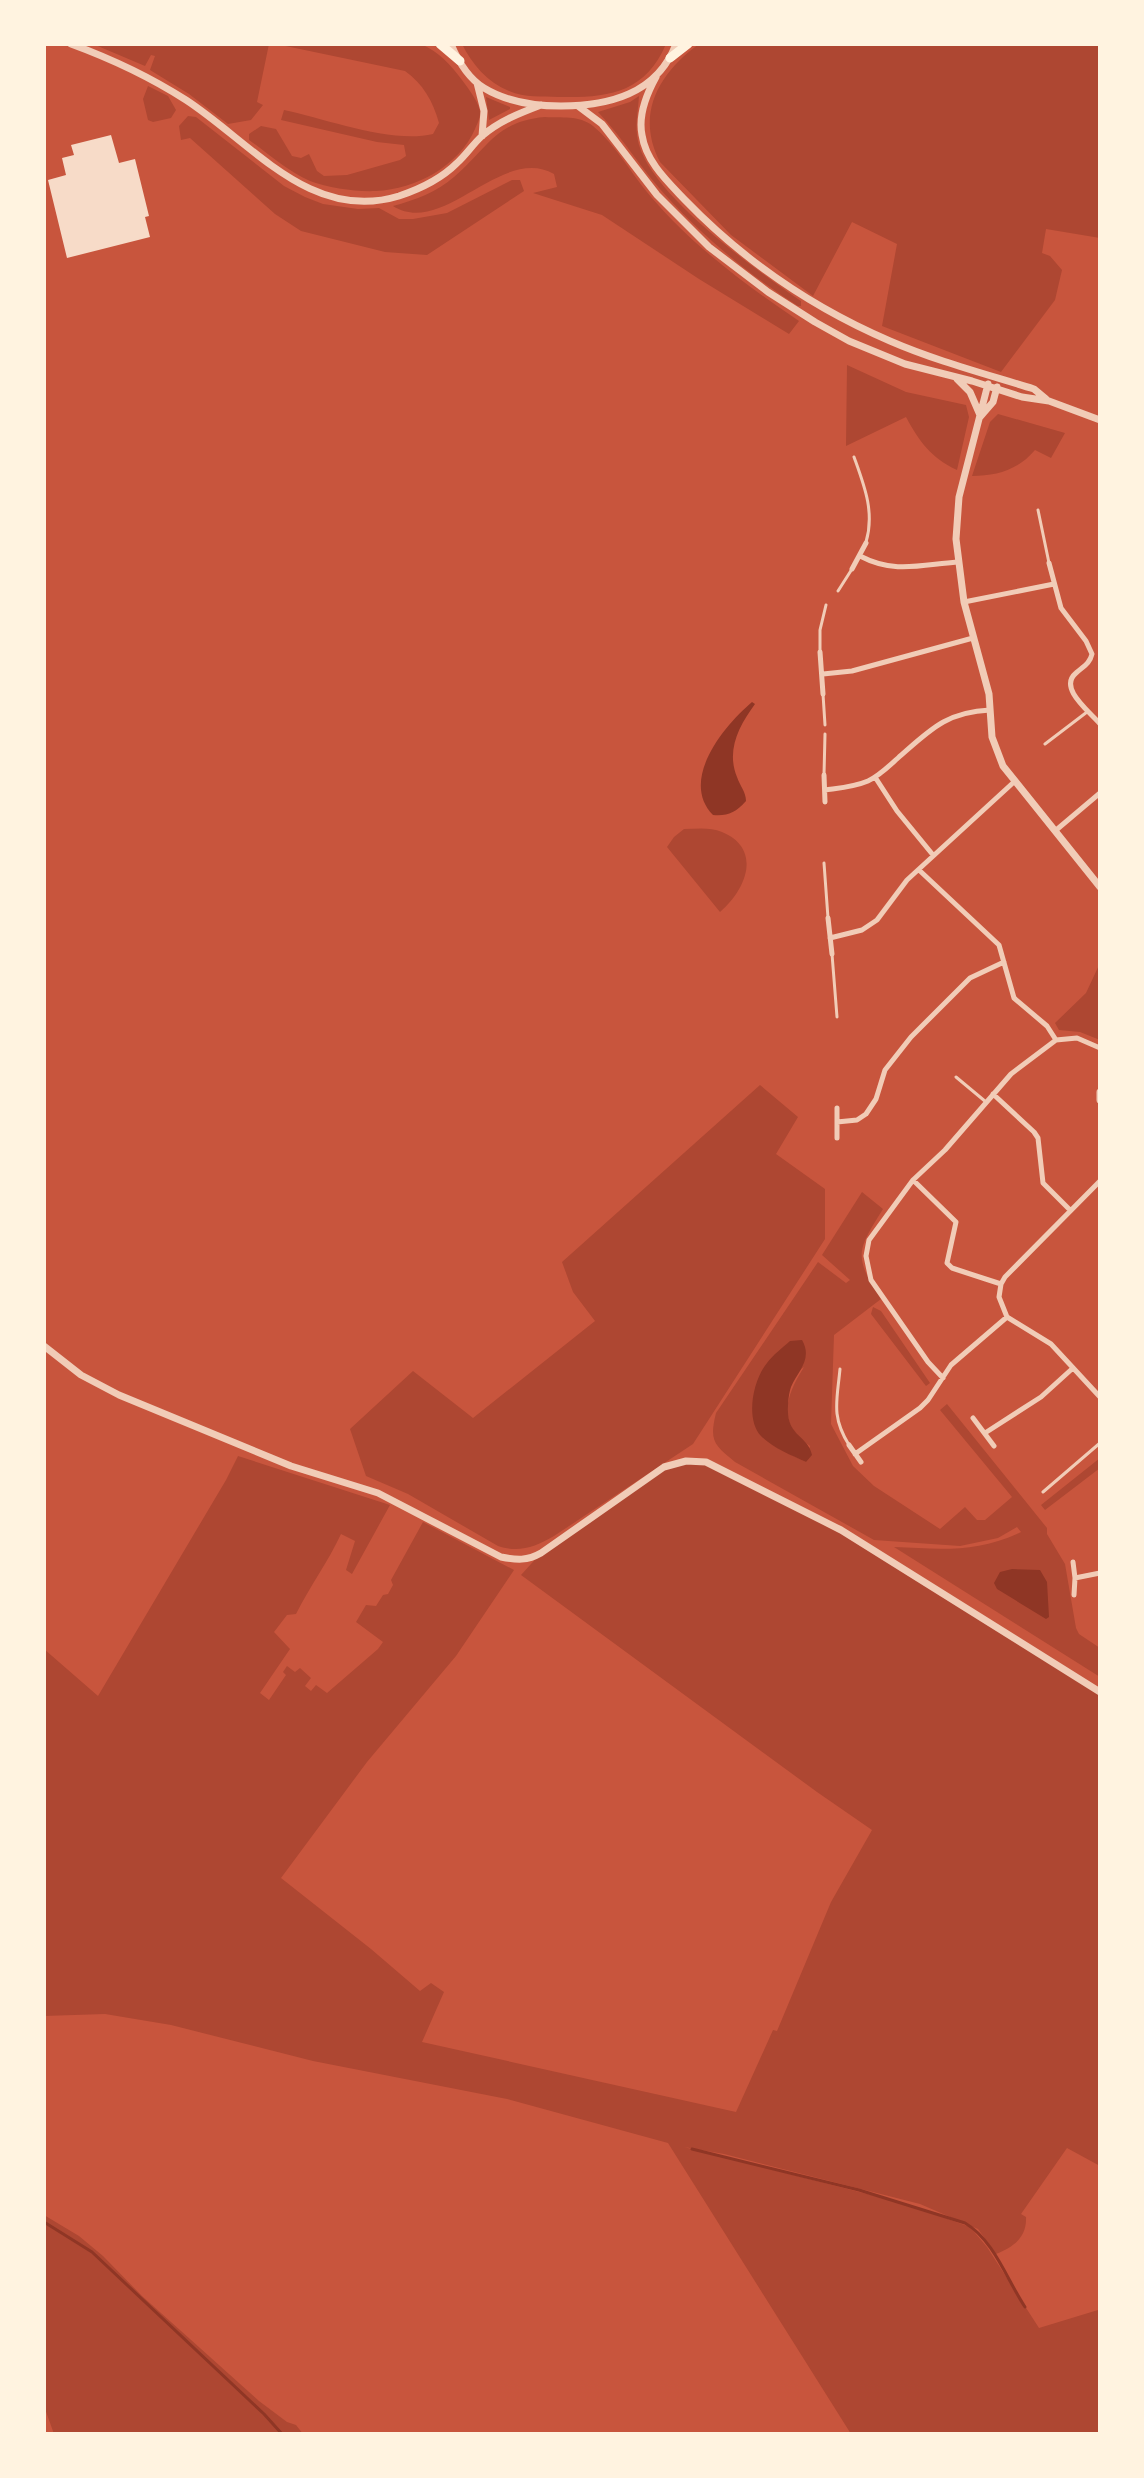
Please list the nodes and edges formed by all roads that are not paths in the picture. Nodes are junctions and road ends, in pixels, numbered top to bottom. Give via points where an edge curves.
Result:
1 (71, 44) edge
2 (440, 44) edge
3 (451, 44) edge
4 (676, 44) edge
5 (688, 44) edge
6 (670, 58) junction
7 (460, 61) junction
8 (656, 77) junction
9 (476, 82) junction
10 (541, 105) junction
11 (578, 106) junction
12 (482, 136) junction
13 (995, 377) junction
14 (956, 378) junction
15 (987, 386) junction
16 (997, 389) junction
17 (1049, 401) junction
18 (980, 417) junction
19 (1100, 420) edge
20 (854, 457) dead end
21 (1038, 510) dead end
22 (866, 543) joint
23 (860, 556) junction
24 (957, 562) junction
25 (1049, 563) joint
26 (852, 569) joint
27 (1054, 584) junction
28 (838, 591) dead end
29 (964, 602) junction
30 (826, 605) dead end
31 (973, 638) junction
32 (820, 652) joint
33 (823, 674) junction
34 (823, 694) joint
35 (991, 710) junction
36 (1089, 710) junction
37 (1100, 724) edge
38 (825, 725) dead end
39 (825, 734) dead end
40 (1045, 744) dead end
41 (824, 775) joint
42 (875, 777) junction
43 (1015, 781) junction
44 (825, 790) junction
45 (1100, 793) edge
46 (825, 802) dead end
47 (1055, 831) junction
48 (933, 855) junction
49 (824, 863) dead end
50 (919, 870) junction
51 (1100, 887) edge
52 (828, 918) joint
53 (830, 938) junction
54 (832, 954) joint
55 (1004, 962) junction
56 (837, 1017) dead end
57 (1056, 1040) junction
58 (1100, 1048) edge
59 (956, 1077) dead end
60 (1100, 1092) edge
61 (993, 1094) junction
62 (1100, 1100) edge
63 (986, 1102) junction
64 (837, 1108) dead end
65 (837, 1122) junction
66 (837, 1138) dead end
67 (913, 1180) junction
68 (1100, 1181) edge
69 (1070, 1210) junction
70 (1001, 1284) junction
71 (1007, 1317) junction
72 (44, 1346) edge
73 (1073, 1368) junction
74 (840, 1369) dead end
75 (943, 1378) junction
76 (1100, 1397) edge
77 (973, 1418) dead end
78 (985, 1433) junction
79 (1100, 1443) edge
80 (849, 1445) joint
81 (994, 1446) dead end
82 (855, 1454) junction
83 (861, 1462) dead end
84 (1043, 1492) dead end
85 (1073, 1562) dead end
86 (1100, 1573) edge
87 (1075, 1578) junction
88 (1074, 1595) dead end
89 (1100, 1692) edge

1 - 12 street via 163,85 285,175 334,199 364,202 412,191 445,173
2 - 7 highway
3 - 7 street
4 - 6 street
5 - 6 highway
6 - 8 street
7 - 9 street
8 - 11 street via 619,99
8 - 13 street via 642,117 646,149 665,178 722,235 797,292 845,320 914,351
9 - 10 street via 501,96
9 - 12 street via 484,111
10 - 11 street
10 - 12 street via 511,116
11 - 14 street via 602,124 682,221 737,270 849,341
13 - 15 street
13 - 16 street
13 - 17 street via 1034,389
14 - 15 street
14 - 18 street via 970,392
15 - 16 street
15 - 18 street
16 - 17 street
16 - 18 street
17 - 19 street
18 - 24 street via 959,497
20 - 22 lane via 868,504 871,526
21 - 25 lane
22 - 23 street
23 - 24 street via 891,568
23 - 26 street
24 - 29 street
25 - 27 street
26 - 28 lane
27 - 29 street
27 - 36 street via 1061,608 1091,651 1088,663 1069,684
29 - 31 street
30 - 32 lane
31 - 33 street
31 - 35 street
32 - 33 street
33 - 34 street
34 - 38 lane
35 - 42 street via 961,713 938,724
35 - 43 street via 996,751
36 - 37 street
36 - 40 lane
39 - 41 lane
41 - 44 street
42 - 44 street
42 - 48 street
43 - 47 street
43 - 48 street
44 - 46 street
45 - 47 street
47 - 51 street
48 - 50 street
49 - 52 lane
50 - 53 street via 877,920
50 - 55 street via 992,937
52 - 53 street
53 - 54 street
54 - 56 lane
55 - 57 street via 1014,998
55 - 65 street via 970,978 911,1037 885,1070 866,1114
57 - 58 street via 1077,1038
57 - 61 street
59 - 63 lane
60 - 62 street
61 - 63 street
61 - 69 street via 1038,1138 1043,1183
63 - 67 street
64 - 65 street
65 - 66 street
67 - 70 street via 956,1222 947,1263
67 - 75 street via 869,1240 867,1267 883,1298
68 - 69 street
69 - 70 street
70 - 71 street via 999,1297
71 - 73 street via 1039,1335
71 - 75 street via 961,1354
72 - 89 street via 81,1375 119,1395 291,1466 378,1493 516,1560 541,1553 664,1467 706,1462 841,1530
73 - 76 street
73 - 78 street via 1041,1397
74 - 80 lane via 836,1416
75 - 82 street via 920,1408
77 - 78 street
78 - 81 street
79 - 84 lane
80 - 82 street
82 - 83 street
85 - 87 street
86 - 87 street
87 - 88 street

